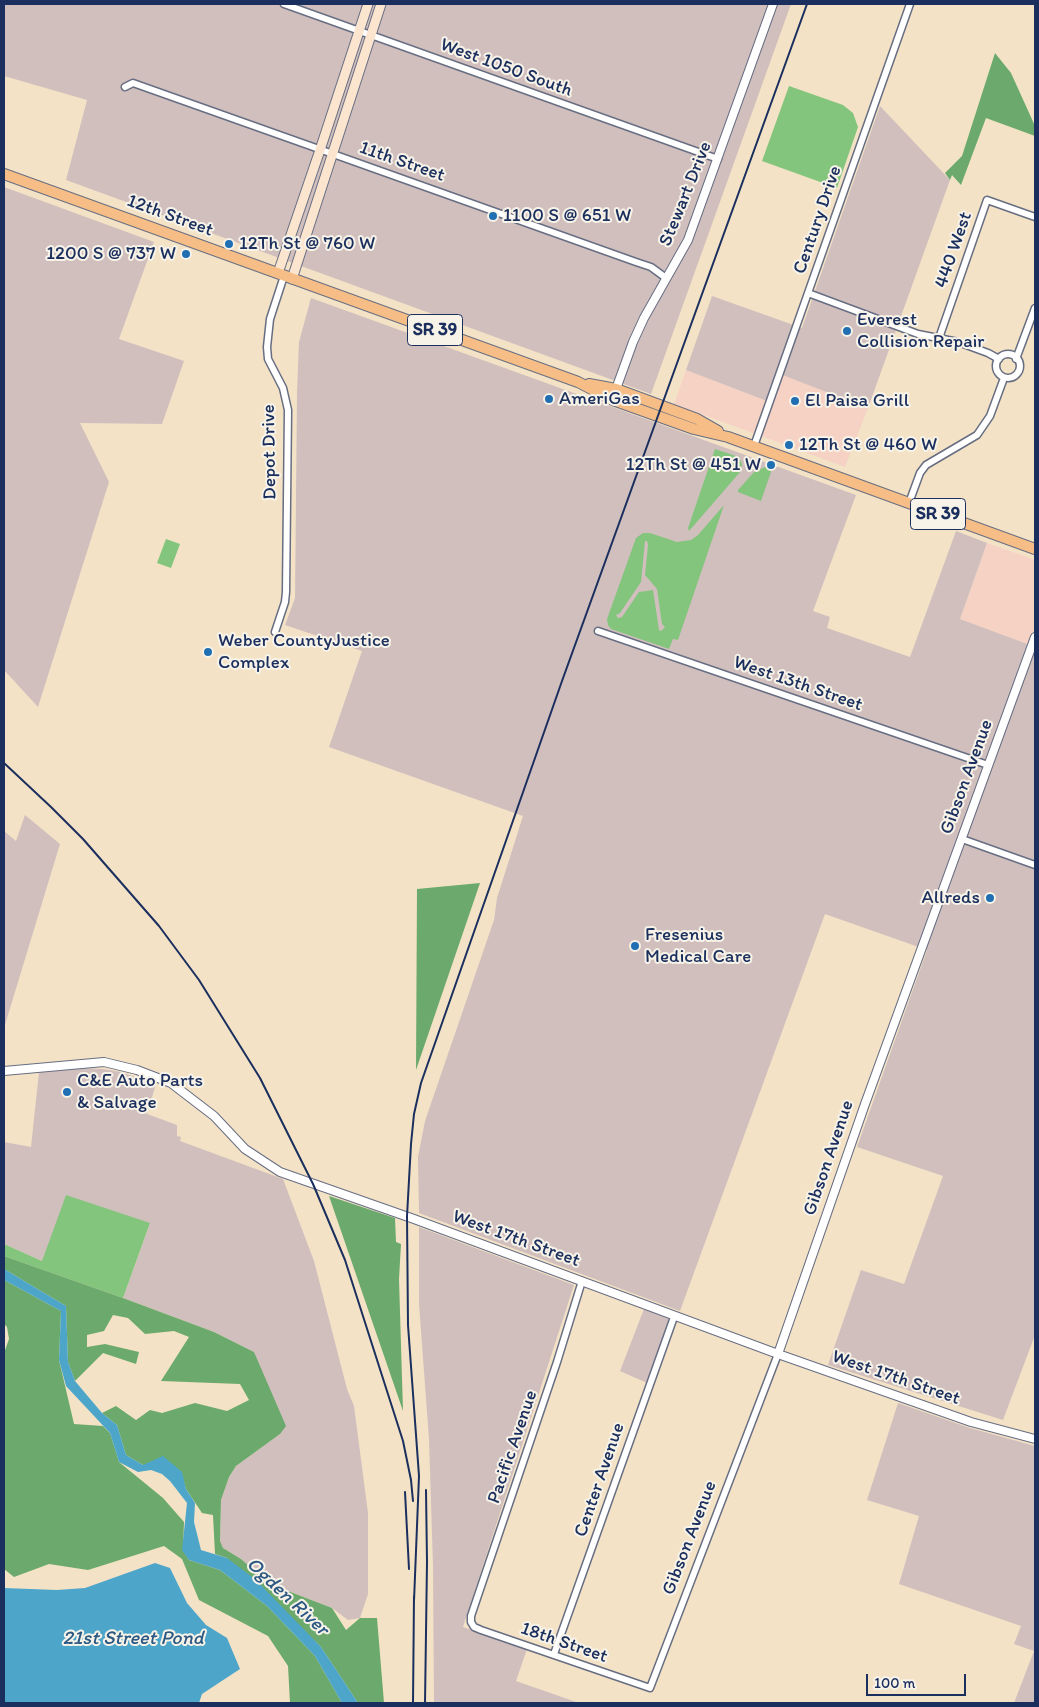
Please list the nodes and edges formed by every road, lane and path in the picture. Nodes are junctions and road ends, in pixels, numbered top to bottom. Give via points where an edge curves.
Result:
1 (284, 4) edge
2 (368, 4) edge
3 (381, 4) edge
4 (773, 4) edge
5 (910, 4) edge
6 (359, 31) junction
7 (371, 36) junction
8 (125, 87) dead end
9 (320, 150) junction
10 (333, 154) junction
11 (718, 159) junction
12 (4, 174) edge
13 (1035, 217) edge
14 (285, 276) junction
15 (666, 278) junction
16 (808, 293) junction
17 (1035, 308) edge
18 (939, 338) junction
19 (1016, 358) junction
20 (999, 359) junction
21 (1004, 378) junction
22 (578, 382) junction
23 (616, 390) junction
24 (728, 437) junction
25 (754, 446) junction
26 (909, 503) junction
27 (1035, 549) edge
28 (598, 631) dead end
29 (275, 632) dead end
30 (1035, 637) edge
31 (988, 765) junction
32 (962, 839) junction
33 (1035, 865) edge
34 (4, 1070) edge
35 (582, 1281) junction
36 (674, 1317) junction
37 (778, 1354) junction
38 (1035, 1439) edge
39 (471, 1622) joint
40 (554, 1654) junction
41 (650, 1688) joint

1 - 6 street, West 1050 South
2 - 6 main road, Depot Drive
3 - 7 main road, Depot Drive
4 - 11 street, Stewart Drive
5 - 16 street, Century Drive
6 - 7 street, West 1050 South
6 - 9 main road, Depot Drive
7 - 10 main road, Depot Drive
7 - 11 street, West 1050 South
8 - 9 street, 11th Street via 133,83
9 - 10 street, 11th Street
9 - 14 main road, Depot Drive
10 - 14 main road, Depot Drive
10 - 15 street, 11th Street via 651,267
11 - 15 street, Stewart Drive via 688,240
12 - 14 main road, 12th Street / SR 39
13 - 18 street, 440 West via 987,200
14 - 22 main road, 12th Street / SR 39
14 - 29 street, Depot Drive via 270,318 267,347 268,359 283,388 288,410 286,592
15 - 23 street, Stewart Drive via 633,342
16 - 18 street via 918,334
16 - 25 street, Century Drive
17 - 19 street
18 - 20 street via 958,342
19 - 20 street via 1006,355
19 - 21 street via 1018,373
20 - 21 street via 996,369
21 - 26 street via 990,416 977,435 926,465
22 - 23 main road, 12th Street / SR 39
22 - 24 main road, 12th Street / SR 39 via 613,400 694,429
23 - 24 main road, 12th Street / SR 39 via 697,419
24 - 25 main road, 12th Street / SR 39
25 - 26 main road, 12th Street / SR 39
26 - 27 main road, 12th Street / SR 39
28 - 31 street, West 13th Street
30 - 31 street, Gibson Avenue
31 - 32 street, Gibson Avenue
32 - 33 street
32 - 37 street, Gibson Avenue
34 - 35 street, West 17th Street via 104,1062 137,1070 171,1083 214,1116 245,1149 280,1172
35 - 36 street, West 17th Street
35 - 39 street, Pacific Avenue
36 - 37 street, West 17th Street
36 - 40 street, Center Avenue
37 - 38 street, West 17th Street via 971,1422
37 - 41 street, Gibson Avenue
39 - 40 street, 18th Street via 474,1627
40 - 41 street, 18th Street

